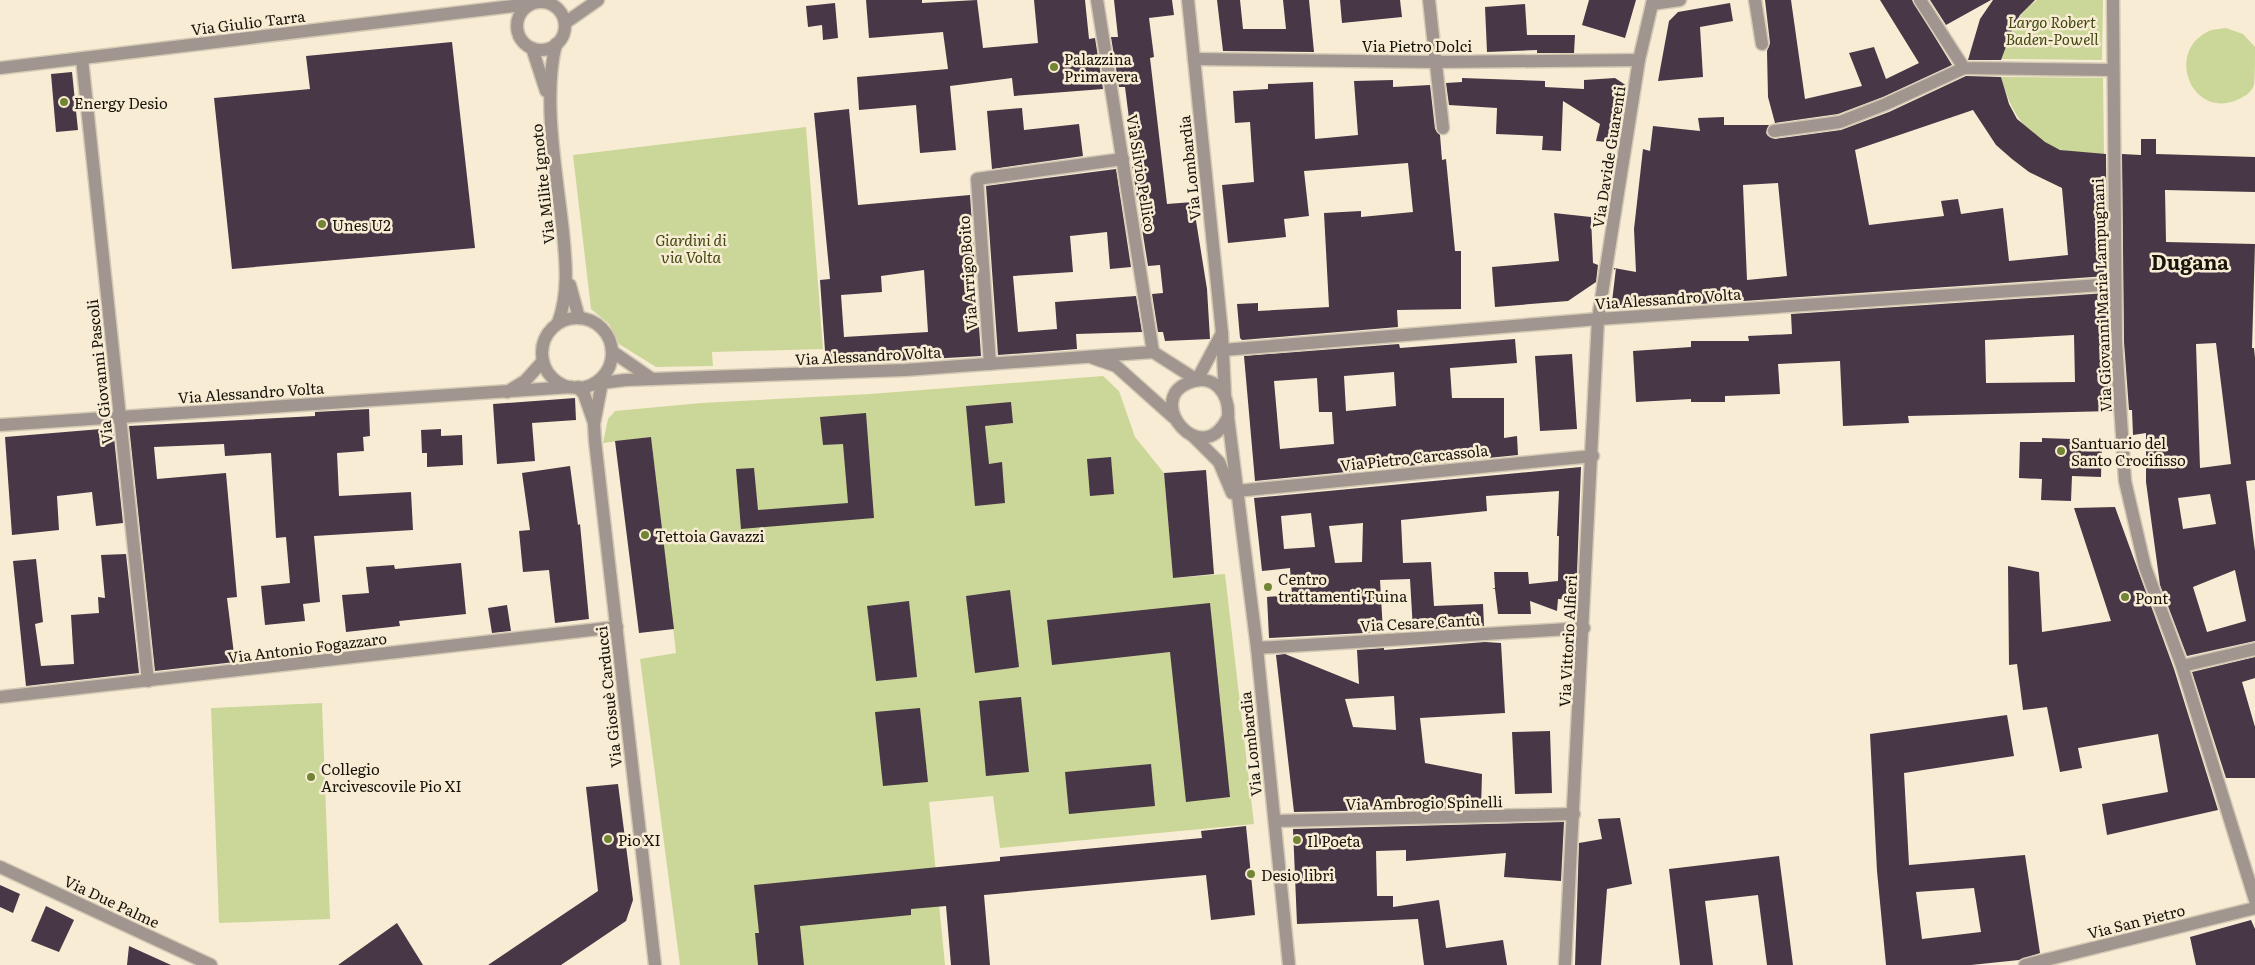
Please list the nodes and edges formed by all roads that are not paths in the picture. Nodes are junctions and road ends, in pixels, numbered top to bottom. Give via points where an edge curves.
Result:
1 (598, 0) edge
2 (1097, 0) edge
3 (1188, 0) edge
4 (1429, 0) edge
5 (1680, 0) edge
6 (1755, 0) edge
7 (1920, 0) edge
8 (2113, 0) edge
9 (537, 2) edge
10 (1653, 2) edge
11 (565, 23) junction
12 (556, 44) junction
13 (1762, 44) dead end
14 (532, 48) junction
15 (82, 59) junction
16 (1194, 60) junction
17 (1639, 60) junction
18 (1436, 62) junction
19 (0, 68) edge
20 (1964, 68) junction
21 (2112, 70) junction
22 (550, 108) junction
23 (1443, 128) dead end
24 (1774, 131) dead end
25 (1123, 159) junction
26 (565, 257) junction
27 (2115, 284) junction
28 (579, 318) junction
29 (1598, 319) junction
30 (558, 323) junction
31 (1222, 333) junction
32 (1223, 350) junction
33 (613, 352) junction
34 (1152, 352) junction
35 (1086, 356) junction
36 (543, 361) junction
37 (990, 364) junction
38 (652, 379) junction
39 (1198, 380) junction
40 (599, 381) junction
41 (574, 387) junction
42 (505, 393) junction
43 (1226, 396) junction
44 (120, 417) junction
45 (1173, 417) junction
46 (1228, 417) junction
47 (594, 424) junction
48 (0, 425) edge
49 (1194, 436) junction
50 (1593, 456) junction
51 (1237, 491) junction
52 (1241, 519) junction
53 (617, 628) junction
54 (1584, 628) junction
55 (1257, 648) junction
56 (2255, 649) edge
57 (2182, 666) junction
58 (148, 681) junction
59 (0, 697) edge
60 (1574, 814) junction
61 (1275, 822) junction
62 (0, 867) edge
63 (2255, 900) edge
64 (2255, 908) edge
65 (211, 965) edge
66 (656, 965) edge
67 (1289, 965) edge
68 (1565, 965) edge
69 (2025, 965) edge

1 - 11 street
2 - 25 street, Via Silvio Pellico
3 - 16 street, Via Lombardia
4 - 18 street
5 - 10 street
6 - 13 street
7 - 20 street
8 - 21 street, Via Giovanni Maria Lampugnani
9 - 11 street via 546,2 559,9
9 - 14 street via 524,9 517,24 520,39
9 - 15 street, Via Giulio Tarra
10 - 17 street, Via Davide Guarenti
11 - 12 street via 561,39
12 - 14 street via 544,49
12 - 22 street, Via Milite Ignoto
14 - 22 street, Via Milite Ignoto
15 - 19 street, Via Giulio Tarra
15 - 44 street, Via Giovanni Pascoli
16 - 18 street, Via Pietro Dolci
16 - 31 street, Via Lombardia
17 - 18 street, Via Pietro Dolci
17 - 29 street, Via Davide Guarenti
18 - 23 street
20 - 21 street
20 - 24 street via 1840,122
21 - 27 street, Via Giovanni Maria Lampugnani
22 - 26 street, Via Milite Ignoto
25 - 34 street, Via Silvio Pellico
25 - 37 street, Via Arrigo Boito via 977,179
26 - 28 street, Via Milite Ignoto
26 - 30 street, Via Milite Ignoto via 564,299
27 - 29 street, Via Alessandro Volta
27 - 57 street, Via Giovanni Maria Lampugnani via 2125,481 2145,567
28 - 30 street
28 - 33 street via 601,327
29 - 32 street, Via Alessandro Volta
29 - 50 street, Via Vittorio Alfieri
30 - 36 street via 545,338
31 - 32 street, Via Lombardia
31 - 39 street
32 - 43 street, Via Lombardia
33 - 38 street
33 - 40 street
34 - 35 street, Via Alessandro Volta
34 - 39 street
35 - 37 street, Via Alessandro Volta
35 - 45 street, Via Alessandro Volta via 1116,366
36 - 41 street via 552,377
36 - 42 street, Via Alessandro Volta via 525,381
37 - 38 street, Via Alessandro Volta
38 - 40 street, Via Alessandro Volta
39 - 43 street via 1214,383
39 - 45 street via 1183,386 1176,394
40 - 41 street
40 - 47 street, Via Giosuè Carducci
41 - 42 street, Via Alessandro Volta
41 - 47 street, Via Giosuè Carducci via 584,394
42 - 44 street, Via Alessandro Volta
43 - 46 street, Via Lombardia
44 - 48 street, Via Alessandro Volta
44 - 58 street, Via Giovanni Pascoli
45 - 49 street, Via Lombardia via 1180,428
46 - 49 street via 1210,436
46 - 51 street, Via Lombardia
47 - 53 street, Via Giosuè Carducci
49 - 52 street, Via Lombardia via 1219,462
50 - 51 street, Via Pietro Carcassola
50 - 54 street, Via Vittorio Alfieri
51 - 52 street, Via Lombardia
52 - 55 street, Via Lombardia
53 - 58 street, Via Antonio Fogazzaro
53 - 66 street, Via Giosuè Carducci
54 - 55 street, Via Cesare Cantù
54 - 60 street, Via Vittorio Alfieri
55 - 61 street, Via Lombardia
56 - 57 street
57 - 63 street, Via Giovanni Maria Lampugnani
58 - 59 street, Via Antonio Fogazzaro
60 - 61 street, Via Ambrogio Spinelli
60 - 68 street, Via Vittorio Alfieri
61 - 67 street, Via Lombardia
62 - 65 street, Via Due Palme
64 - 69 street, Via San Pietro

